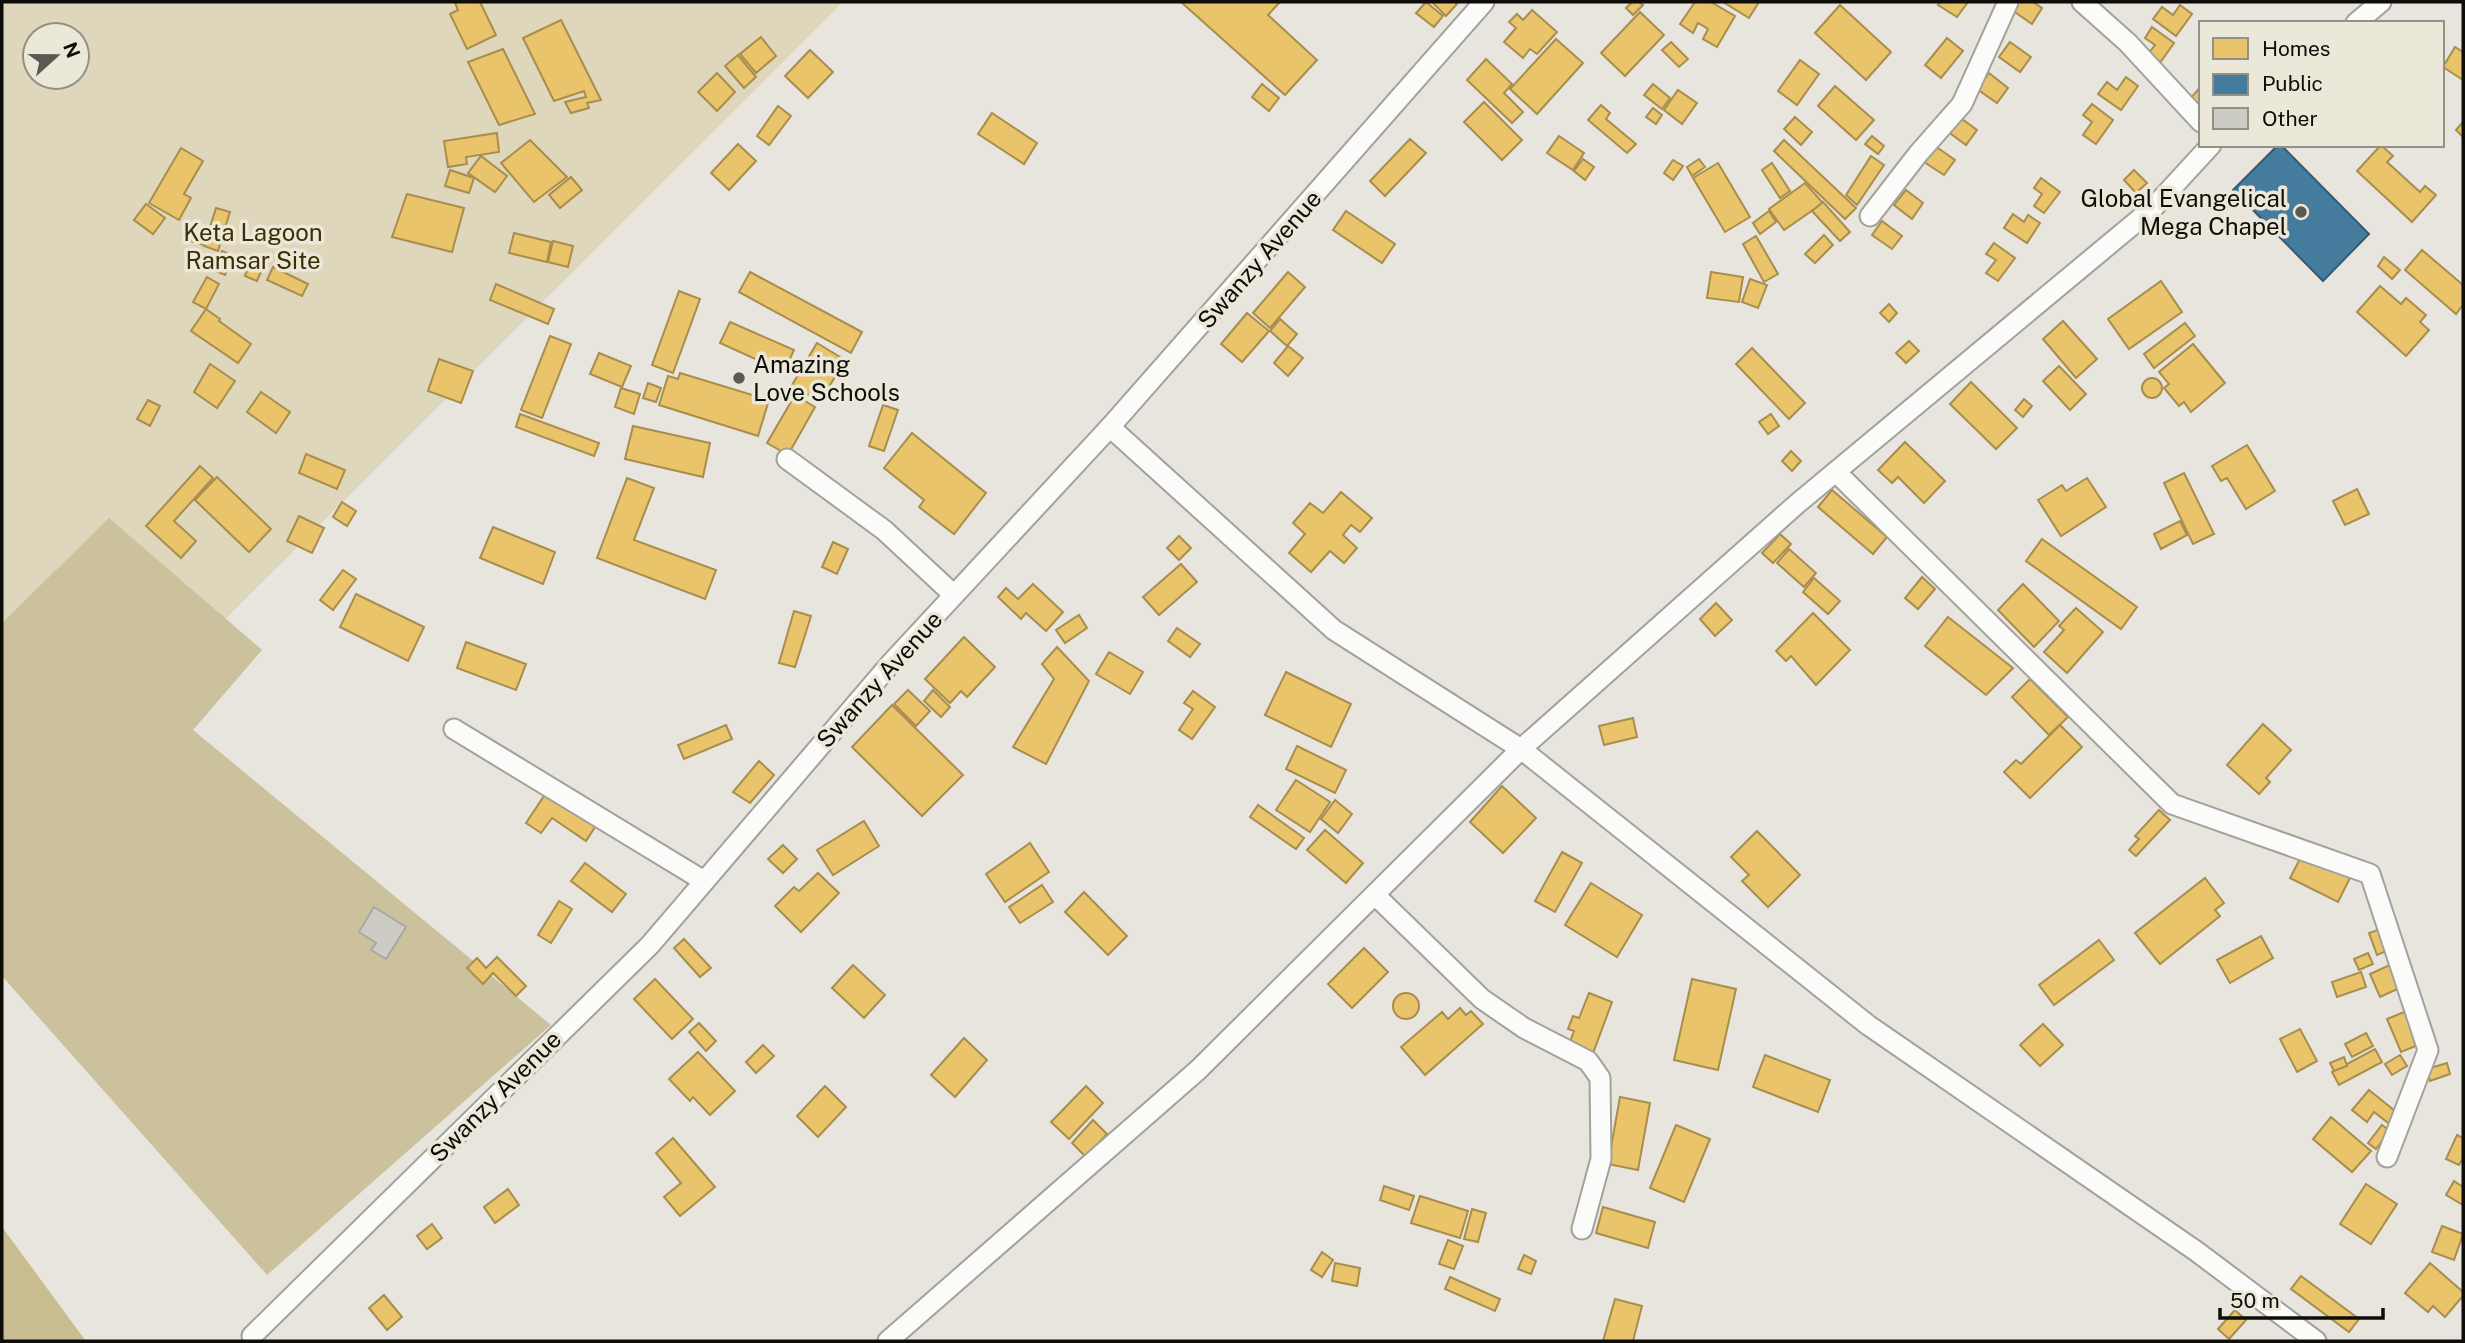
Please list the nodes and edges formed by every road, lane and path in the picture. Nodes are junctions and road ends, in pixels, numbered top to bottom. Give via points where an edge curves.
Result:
1 (1485, 2) edge
2 (2008, 2) edge
3 (2082, 2) edge
4 (2381, 2) edge
5 (2358, 21) edge
6 (2199, 120) edge
7 (2209, 147) edge
8 (1870, 216) dead end
9 (1111, 427) junction
10 (787, 459) dead end
11 (1836, 472) junction
12 (954, 595) junction
13 (454, 729) dead end
14 (1521, 750) junction
15 (704, 881) junction
16 (1375, 895) junction
17 (2387, 1157) dead end
18 (1582, 1229) dead end
19 (252, 1336) dead end
20 (888, 1341) edge
21 (2316, 1341) edge

1 - 9 street, Swanzy Avenue
2 - 8 street via 1962,104
3 - 6 street via 2128,43
4 - 5 street
7 - 11 street via 2154,207
9 - 12 street, Swanzy Avenue
9 - 14 street via 1334,630
10 - 12 street via 884,530
11 - 14 street
11 - 17 street via 2172,804 2370,874 2428,1051
12 - 15 street, Swanzy Avenue
13 - 15 street
14 - 16 street
14 - 21 street via 1868,1025 2196,1251
15 - 19 street, Swanzy Avenue via 650,944
16 - 18 street via 1482,999 1524,1028 1588,1061 1600,1078 1601,1159
16 - 20 street via 1198,1070

